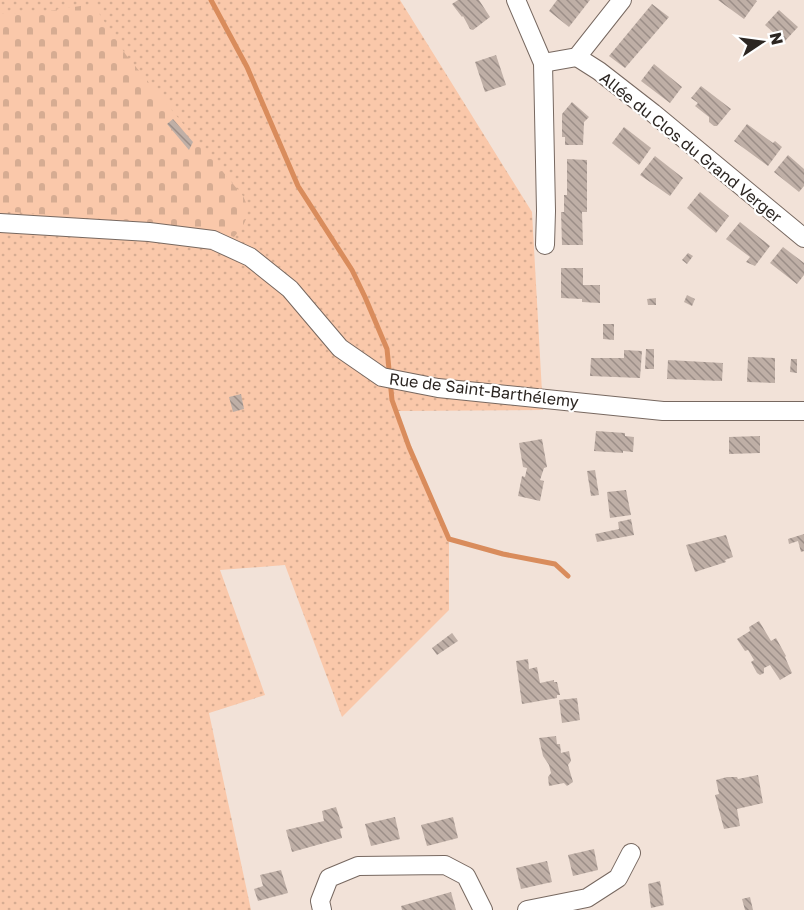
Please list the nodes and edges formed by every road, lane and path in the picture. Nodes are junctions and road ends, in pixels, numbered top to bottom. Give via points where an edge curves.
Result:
1 (516, 0) edge
2 (621, 0) edge
3 (577, 57) junction
4 (543, 63) junction
5 (0, 223) edge
6 (804, 238) edge
7 (545, 245) dead end
8 (804, 411) edge
9 (631, 852) dead end
10 (322, 910) edge
11 (483, 910) edge
12 (527, 910) edge

1 - 4 street
2 - 3 street
3 - 4 street
3 - 6 street, Allée du Clos du Grand Verger via 653,113
4 - 7 street
5 - 8 street, Rue de Saint-Barthélemy via 213,240 250,257 290,289 340,348 382,377 438,388 663,411
9 - 12 street via 618,878 587,898
10 - 11 street via 320,901 329,878 358,866 445,865 466,876

